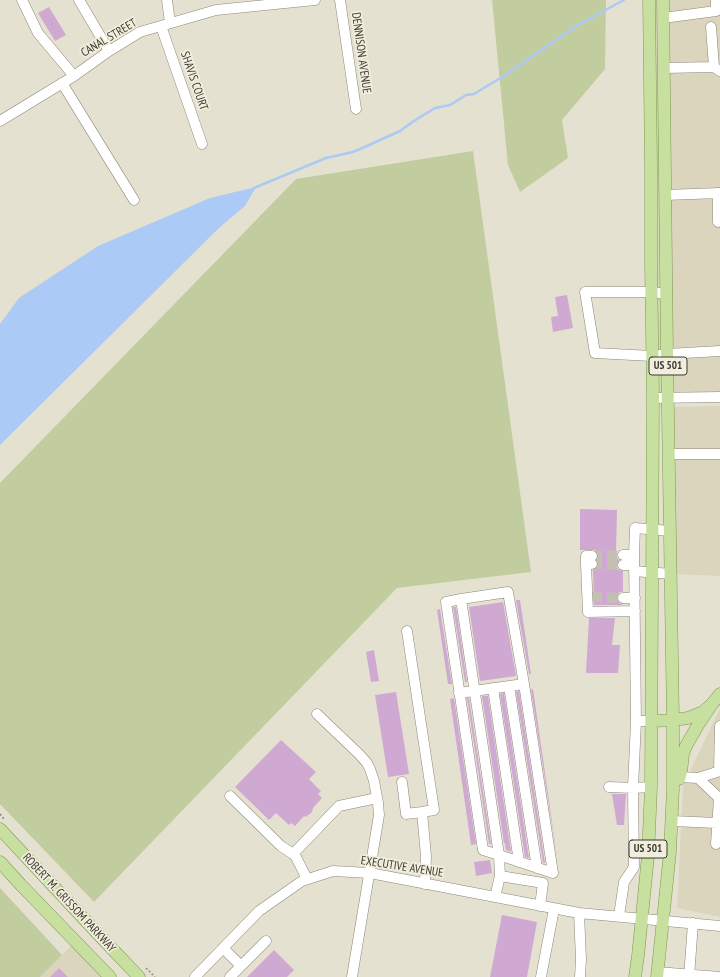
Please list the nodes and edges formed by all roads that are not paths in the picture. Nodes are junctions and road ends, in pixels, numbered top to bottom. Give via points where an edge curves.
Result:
1 (22, 0) edge
2 (79, 0) edge
3 (167, 0) edge
4 (315, 0) edge
5 (340, 0) edge
6 (649, 0) edge
7 (663, 0) edge
8 (716, 0) edge
9 (268, 3) edge
10 (718, 10) edge
11 (663, 18) junction
12 (165, 24) junction
13 (711, 27) dead end
14 (109, 51) junction
15 (664, 68) junction
16 (717, 69) edge
17 (74, 76) junction
18 (62, 83) junction
19 (356, 109) dead end
20 (0, 120) edge
21 (202, 144) dead end
22 (719, 193) edge
23 (665, 195) junction
24 (134, 200) dead end
25 (718, 222) dead end
26 (651, 292) junction
27 (667, 294) junction
28 (720, 351) edge
29 (668, 354) junction
30 (652, 356) junction
31 (668, 397) junction
32 (720, 397) edge
33 (653, 398) junction
34 (669, 454) junction
35 (720, 454) edge
36 (652, 529) junction
37 (670, 531) junction
38 (623, 560) tunnel mouth
39 (590, 562) dead end
40 (634, 564) junction
41 (652, 573) junction
42 (671, 574) junction
43 (623, 598) tunnel mouth
44 (634, 598) junction
45 (461, 599) junction
46 (635, 616) junction
47 (652, 619) junction
48 (407, 631) dead end
49 (524, 684) junction
50 (510, 686) junction
51 (493, 688) junction
52 (475, 690) junction
53 (459, 692) junction
54 (720, 694) edge
55 (712, 704) junction
56 (317, 714) dead end
57 (652, 720) junction
58 (673, 720) junction
59 (636, 721) junction
60 (720, 726) edge
61 (720, 771) edge
62 (680, 776) junction
63 (698, 778) junction
64 (402, 782) dead end
65 (609, 787) dead end
66 (651, 787) junction
67 (633, 788) junction
68 (673, 788) junction
69 (230, 796) dead end
70 (377, 798) junction
71 (422, 812) junction
72 (672, 821) junction
73 (718, 823) junction
74 (0, 829) edge
75 (716, 844) dead end
76 (293, 854) junction
77 (499, 855) junction
78 (0, 862) edge
79 (519, 862) junction
80 (537, 868) junction
81 (370, 873) junction
82 (500, 876) junction
83 (307, 879) junction
84 (425, 884) junction
85 (495, 897) junction
86 (540, 906) junction
87 (554, 909) junction
88 (579, 913) junction
89 (618, 916) junction
90 (641, 919) junction
91 (663, 921) junction
92 (692, 923) junction
93 (720, 926) edge
94 (266, 941) dead end
95 (223, 948) junction
96 (241, 966) junction
97 (657, 975) edge
98 (689, 976) edge
99 (699, 976) edge
100 (110, 977) edge
101 (139, 977) edge
102 (195, 977) edge
103 (230, 977) edge
104 (352, 977) edge
105 (541, 977) edge
106 (580, 977) edge
107 (635, 977) edge
108 (720, 977) edge

1 - 17 street via 38,33
2 - 14 street
3 - 12 street, SHAVIS COURT
4 - 9 street, CANAL STREET
5 - 19 street, DENNISON AVENUE
6 - 26 main road, US 501
7 - 11 main road, US 501
8 - 10 street
9 - 12 street, CANAL STREET via 216,10
10 - 11 street
11 - 15 main road, US 501
12 - 14 street, CANAL STREET via 140,32
12 - 21 street, SHAVIS COURT
13 - 16 street
14 - 17 street, CANAL STREET
15 - 16 street
15 - 23 main road, US 501
17 - 18 street, CANAL STREET
18 - 20 street, CANAL STREET
18 - 24 street
22 - 23 street
22 - 25 street
23 - 27 main road, US 501
26 - 27 street
26 - 30 main road, US 501
26 - 30 street via 585,292 595,353
27 - 29 main road, US 501
28 - 29 street
29 - 30 street
29 - 31 main road, US 501
30 - 33 main road, US 501
31 - 32 street
31 - 33 street
31 - 34 main road, US 501
33 - 36 main road, US 501
34 - 35 street
34 - 37 main road, US 501
36 - 37 street
36 - 40 street via 635,528
36 - 41 main road, US 501
37 - 42 main road, US 501
38 - 40 street
39 - 46 street via 588,612
40 - 41 street
40 - 44 street
41 - 42 street
41 - 47 main road, US 501
42 - 58 main road, US 501
43 - 44 street
44 - 46 street
45 - 49 street via 508,592
45 - 52 street
45 - 53 street via 446,602
46 - 47 street
46 - 59 street
47 - 57 main road, US 501
48 - 71 street via 434,810
49 - 50 street
49 - 80 street via 553,873
50 - 51 street
50 - 80 street
51 - 52 street
51 - 79 street
52 - 53 street
52 - 77 street
53 - 77 street via 483,850
54 - 55 main road
55 - 58 main road via 703,712
55 - 62 main road via 686,746
56 - 70 street via 367,763
57 - 58 main road
57 - 59 street
57 - 66 main road, US 501
58 - 68 main road, US 501
59 - 67 street
60 - 61 street
61 - 63 street
62 - 63 street
62 - 68 main road
63 - 73 street via 719,798
64 - 71 street via 406,814
65 - 67 street
66 - 67 street
66 - 90 main road, US 501 via 648,856
67 - 89 street via 634,866 624,882
68 - 72 main road, US 501
69 - 76 street via 281,846
70 - 76 street via 339,806
70 - 81 street via 379,815
71 - 84 street via 426,856
72 - 73 street
72 - 91 main road, US 501
73 - 75 street
74 - 101 main road, ROBERT M. GRISSOM PARKWAY
76 - 83 street
77 - 79 street
77 - 82 street
78 - 100 main road, ROBERT M. GRISSOM PARKWAY
79 - 80 street
81 - 83 street, EXECUTIVE AVENUE via 333,871
81 - 84 street, EXECUTIVE AVENUE
81 - 104 street
82 - 85 street
82 - 86 street via 543,883
83 - 95 street, EXECUTIVE AVENUE via 259,911
84 - 85 street, EXECUTIVE AVENUE
85 - 86 street, EXECUTIVE AVENUE
86 - 87 street, EXECUTIVE AVENUE
87 - 88 street, EXECUTIVE AVENUE
87 - 105 street
88 - 89 street, EXECUTIVE AVENUE
88 - 106 street
89 - 90 street, EXECUTIVE AVENUE
90 - 91 street, EXECUTIVE AVENUE
90 - 107 main road, US 501
91 - 92 street, EXECUTIVE AVENUE
91 - 97 main road, US 501
92 - 93 street, EXECUTIVE AVENUE
92 - 98 street
94 - 96 street
95 - 96 street
95 - 102 street, EXECUTIVE AVENUE
96 - 103 street
97 - 98 street
98 - 99 street
99 - 108 street

